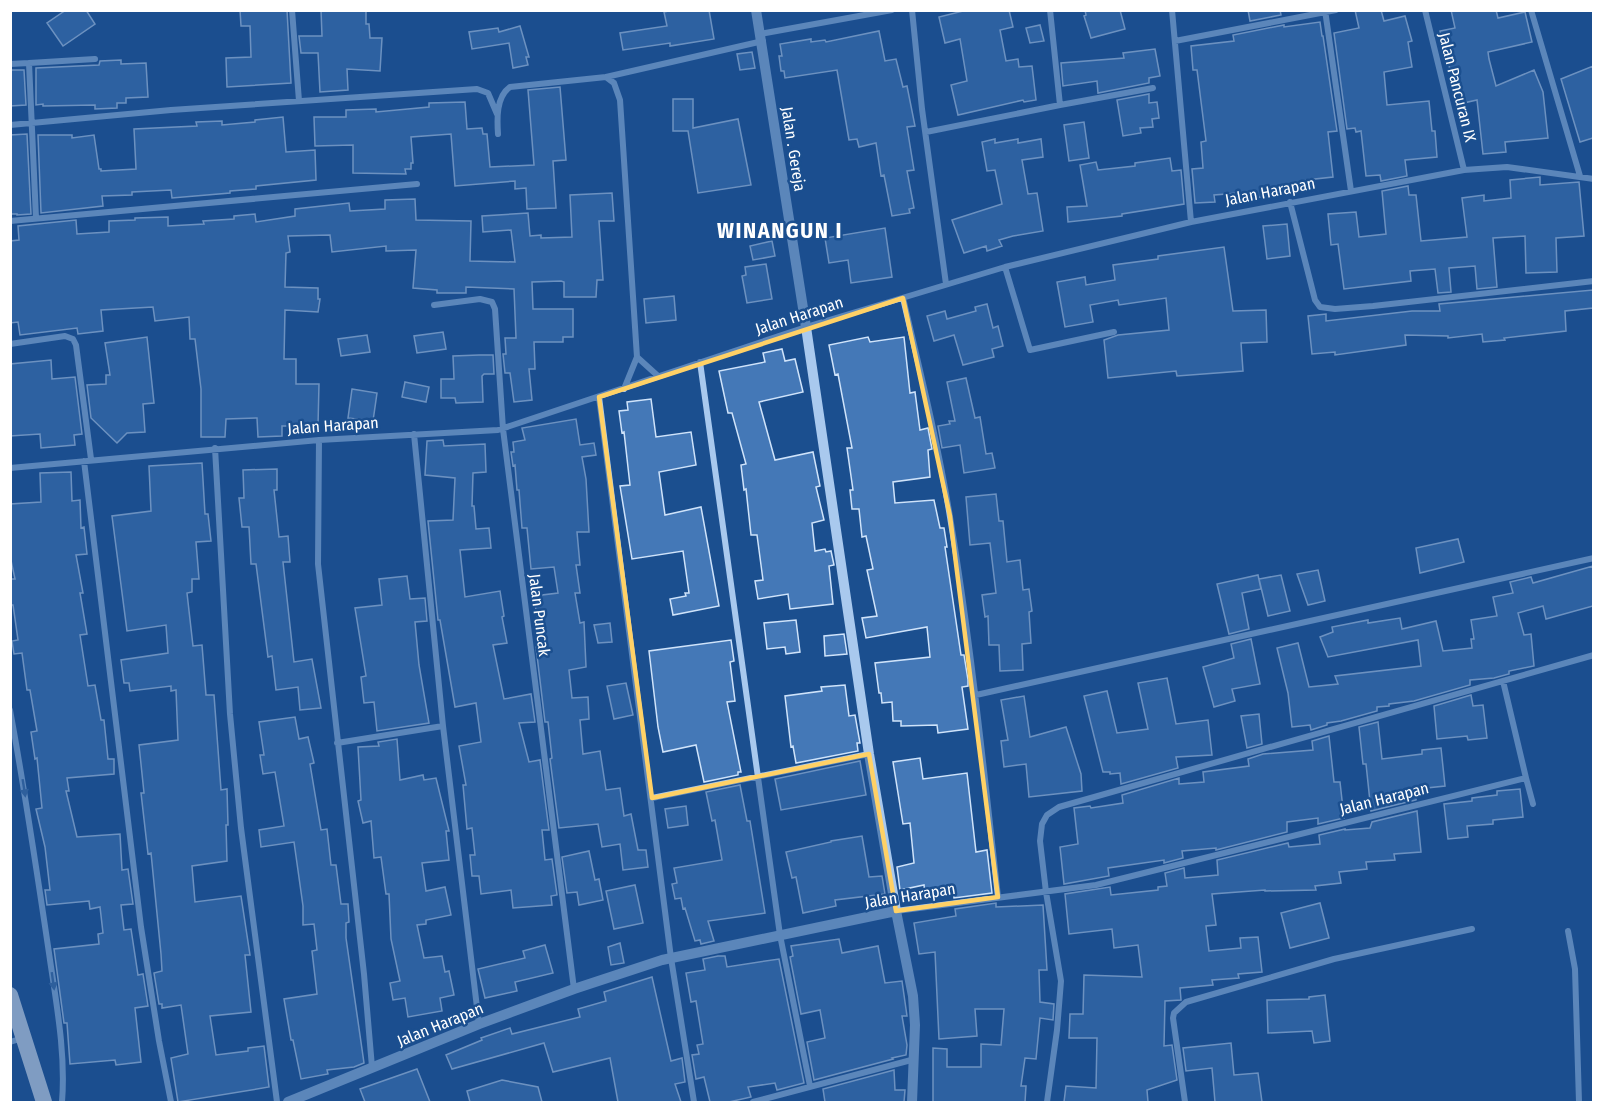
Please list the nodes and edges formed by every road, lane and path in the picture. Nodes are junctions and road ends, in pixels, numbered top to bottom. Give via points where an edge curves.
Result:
1 (292, 10) edge
2 (756, 10) edge
3 (892, 10) edge
4 (912, 10) edge
5 (1050, 10) edge
6 (1172, 10) edge
7 (1336, 10) edge
8 (1425, 10) edge
9 (1531, 10) edge
10 (1325, 11) edge
11 (762, 37) junction
12 (1175, 41) junction
13 (95, 59) dead end
14 (29, 63) junction
15 (10, 64) edge
16 (606, 77) junction
17 (1153, 88) dead end
18 (299, 101) junction
19 (1060, 105) junction
20 (497, 114) junction
21 (32, 123) junction
22 (10, 125) edge
23 (926, 132) junction
24 (498, 135) dead end
25 (1464, 170) junction
26 (1580, 176) junction
27 (1593, 179) edge
28 (417, 184) dead end
29 (1351, 191) junction
30 (1290, 202) junction
31 (36, 218) junction
32 (10, 221) edge
33 (1191, 222) junction
34 (1005, 267) junction
35 (1593, 281) edge
36 (946, 284) junction
37 (903, 298) junction
38 (434, 305) dead end
39 (806, 327) junction
40 (1114, 332) dead end
41 (10, 344) edge
42 (637, 357) junction
43 (700, 362) junction
44 (657, 376) junction
45 (624, 389) junction
46 (599, 397) junction
47 (503, 429) junction
48 (414, 434) junction
49 (319, 440) junction
50 (215, 448) junction
51 (88, 460) junction
52 (10, 468) edge
53 (1593, 558) edge
54 (1593, 655) edge
55 (1503, 681) junction
56 (976, 695) junction
57 (10, 710) edge
58 (443, 726) junction
59 (337, 743) junction
60 (869, 754) junction
61 (757, 776) junction
62 (1526, 778) junction
63 (652, 798) junction
64 (1533, 804) dead end
65 (1046, 892) junction
66 (998, 897) junction
67 (896, 911) junction
68 (1472, 929) dead end
69 (1568, 931) dead end
70 (780, 935) junction
71 (671, 958) junction
72 (574, 989) junction
73 (10, 995) edge
74 (480, 1024) junction
75 (17, 1040) edge
76 (915, 1059) junction
77 (372, 1067) junction
78 (810, 1086) junction
79 (44, 1102) edge
80 (62, 1102) edge
81 (171, 1102) edge
82 (277, 1102) edge
83 (288, 1102) edge
84 (694, 1102) edge
85 (753, 1102) edge
86 (912, 1102) edge
87 (1047, 1102) edge
88 (1185, 1102) edge
89 (1579, 1102) edge

1 - 18 street
2 - 11 street, Jalan . Gereja
3 - 11 street
4 - 23 street
5 - 19 street
6 - 12 street
7 - 10 street
8 - 25 street, Jalan Pancuran IX
9 - 26 street
10 - 12 street
10 - 29 street
11 - 16 street
11 - 39 street, Jalan . Gereja
12 - 33 street
13 - 14 street
14 - 15 street
14 - 21 street
16 - 20 street via 510,87 505,90
16 - 42 street via 614,83 620,100
17 - 19 street
18 - 20 street via 477,89 488,93
18 - 21 street
19 - 23 street
20 - 24 street
21 - 22 street
21 - 31 street
23 - 36 street
25 - 26 street, Jalan Harapan via 1507,167
25 - 29 street, Jalan Harapan
26 - 27 street, Jalan Harapan
28 - 31 street
29 - 30 street, Jalan Harapan
30 - 33 street, Jalan Harapan
30 - 35 street via 1320,307 1373,306
31 - 32 street
33 - 34 street, Jalan Harapan
34 - 36 street, Jalan Harapan
34 - 40 street via 1030,350
36 - 37 street, Jalan Harapan
37 - 39 street, Jalan Harapan
37 - 56 street via 936,438
38 - 47 street, Jalan Puncak via 480,300 494,305
39 - 43 street, Jalan Harapan
39 - 60 street, Jalan . Gereja
41 - 51 street via 65,336 73,339
42 - 44 street
42 - 45 street
43 - 44 street, Jalan Harapan
43 - 61 street
44 - 45 street, Jalan Harapan
45 - 46 street, Jalan Harapan
46 - 47 street, Jalan Harapan
46 - 63 street
47 - 48 street, Jalan Harapan
47 - 72 street, Jalan Puncak
48 - 49 street, Jalan Harapan
48 - 58 street
49 - 50 street, Jalan Harapan
49 - 59 street via 318,564
50 - 51 street, Jalan Harapan
50 - 82 street via 233,748
51 - 52 street, Jalan Harapan
51 - 81 street via 141,927
53 - 56 street
54 - 55 street
55 - 62 street
55 - 65 street via 1059,807 1047,814 1042,824
56 - 66 street
57 -> 80 street via 60,1033
58 - 59 street
58 - 74 street
59 - 77 street
60 - 61 street
60 - 67 street, Jalan . Gereja
61 - 63 street
61 - 70 street
62 - 64 street
62 - 65 street, Jalan Harapan via 1130,878
63 - 71 street
65 - 66 street, Jalan Harapan
65 - 87 street via 1061,981
66 - 67 street, Jalan Harapan
67 - 70 street, Jalan Harapan
67 - 76 street, Jalan . Gereja via 913,996
68 - 88 street via 1334,959 1186,1002 1173,1018
69 - 89 street via 1575,969
70 - 71 street, Jalan Harapan
70 - 78 street
71 - 72 street, Jalan Harapan
71 - 84 street
72 - 74 street, Jalan Harapan
73 - 75 highway
74 - 77 street, Jalan Harapan
75 - 79 highway
76 - 78 street
76 - 86 street, Jalan . Gereja
77 - 83 street, Jalan Harapan
78 - 85 street

